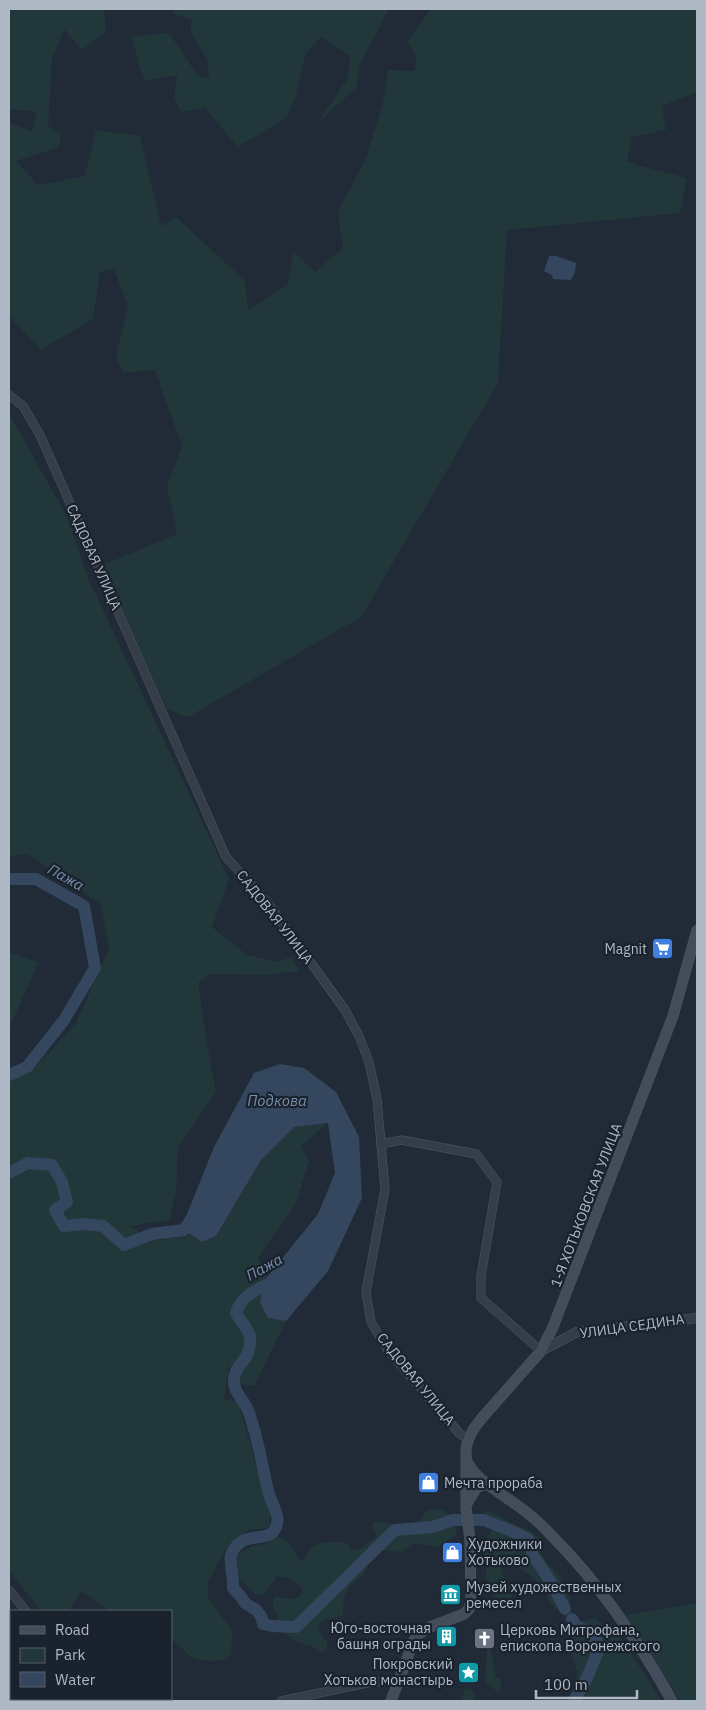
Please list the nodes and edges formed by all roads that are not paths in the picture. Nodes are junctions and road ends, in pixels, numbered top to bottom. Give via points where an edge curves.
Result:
1 (9, 395) edge
2 (696, 933) edge
3 (381, 1144) junction
4 (697, 1318) edge
5 (541, 1350) junction
6 (468, 1440) junction
7 (466, 1460) junction
8 (488, 1484) junction
9 (466, 1508) junction
10 (9, 1590) edge
11 (13, 1599) edge
12 (25, 1610) edge
13 (399, 1680) junction
14 (281, 1701) edge
15 (391, 1701) edge
16 (672, 1701) edge

1 - 3 street, САДОВАЯ УЛИЦА via 23,406 40,435 226,856 272,910 359,1036 377,1099
2 - 5 main road, 1-Я ХОТЬКОВСКАЯ УЛИЦА via 673,1016 561,1308
3 - 5 street via 402,1140 476,1154 497,1182 481,1276 481,1298
3 - 6 street, САДОВАЯ УЛИЦА via 384,1189 366,1292 371,1322 387,1349
4 - 5 street, УЛИЦА СЕДИНА via 577,1332
5 - 6 main road, 1-Я ХОТЬКОВСКАЯ УЛИЦА via 482,1418
6 - 7 main road, 1-Я ХОТЬКОВСКАЯ УЛИЦА
7 - 8 main road
7 - 9 main road, 1-Я ХОТЬКОВСКАЯ УЛИЦА
8 - 9 main road via 477,1487
8 - 16 main road via 537,1521 565,1550 618,1615
9 - 13 main road, 1-Я ХОТЬКОВСКАЯ УЛИЦА via 470,1536 469,1609 420,1633 410,1648
10 - 11 street
11 - 12 street
13 - 14 street via 367,1683
13 - 15 main road

